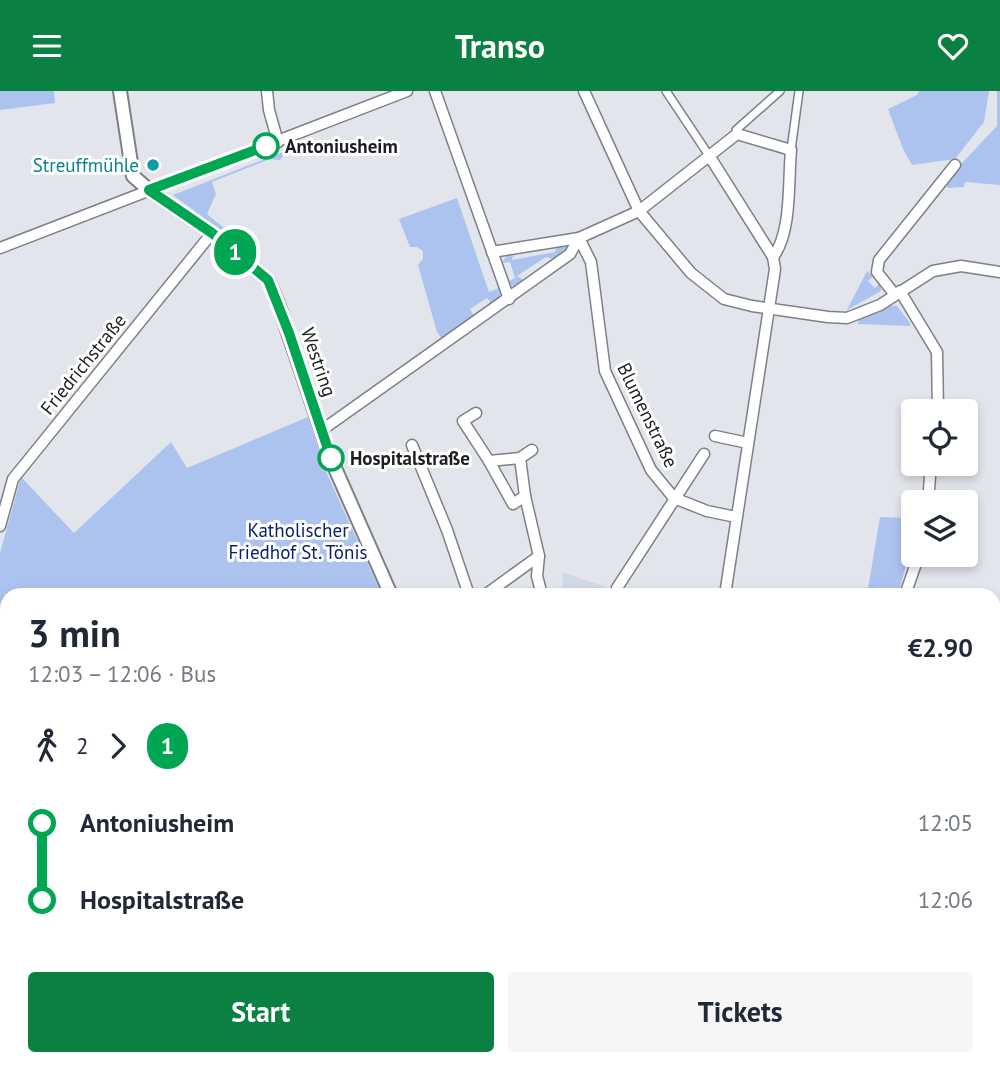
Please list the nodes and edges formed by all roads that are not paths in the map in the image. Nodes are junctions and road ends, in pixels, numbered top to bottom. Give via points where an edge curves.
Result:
1 (120, 91) edge
2 (267, 91) edge
3 (407, 91) edge
4 (435, 91) edge
5 (583, 91) edge
6 (666, 91) edge
7 (780, 91) edge
8 (799, 91) edge
9 (737, 135) junction
10 (278, 142) junction
11 (790, 150) junction
12 (709, 157) junction
13 (955, 165) dead end
14 (149, 190) junction
15 (639, 211) junction
16 (212, 233) junction
17 (579, 238) junction
18 (0, 248) edge
19 (492, 252) junction
20 (773, 257) junction
21 (1000, 272) edge
22 (897, 293) junction
23 (509, 299) junction
24 (769, 309) junction
25 (938, 399) edge
26 (476, 413) dead end
27 (322, 430) junction
28 (715, 436) dead end
29 (748, 443) junction
30 (412, 445) dead end
31 (532, 450) dead end
32 (704, 454) dead end
33 (520, 458) junction
34 (489, 461) junction
35 (525, 496) junction
36 (674, 498) junction
37 (736, 517) junction
38 (0, 526) edge
39 (539, 556) junction
40 (915, 567) edge
41 (388, 588) edge
42 (467, 588) edge
43 (495, 588) edge
44 (540, 588) edge
45 (617, 588) dead end
46 (727, 588) edge
47 (907, 588) edge

1 - 14 street via 133,176
2 - 10 street
3 - 10 street
4 - 19 street
5 - 15 street
6 - 12 street
7 - 9 street via 736,130
8 - 11 street
9 - 11 street
9 - 12 street
10 - 14 street
11 - 20 street via 785,233
12 - 15 street
12 - 20 street
13 - 22 street via 879,260 877,272
14 - 16 street, Westring
14 - 18 street
15 - 17 street
15 - 24 street via 691,273 724,299
16 - 27 street, Westring via 268,280
16 - 38 street, Friedrichstraße via 13,479
17 - 19 street
17 - 23 street via 570,254
17 - 36 street, Blumenstraße via 591,261 605,371 651,470
19 - 23 street
20 - 24 street
21 - 22 street via 947,267
22 - 24 street via 867,312 847,318
22 - 25 street via 937,352
23 - 27 street
24 - 29 street
26 - 34 street via 463,421
27 - 41 street, Westring
28 - 29 street
29 - 37 street
30 - 42 street
31 - 33 street
32 - 36 street
33 - 34 street
33 - 35 street
34 - 35 street via 513,504
35 - 39 street
36 - 37 street, Blumenstraße
36 - 45 street
37 - 46 street
39 - 43 street
39 - 44 street
40 - 47 street

